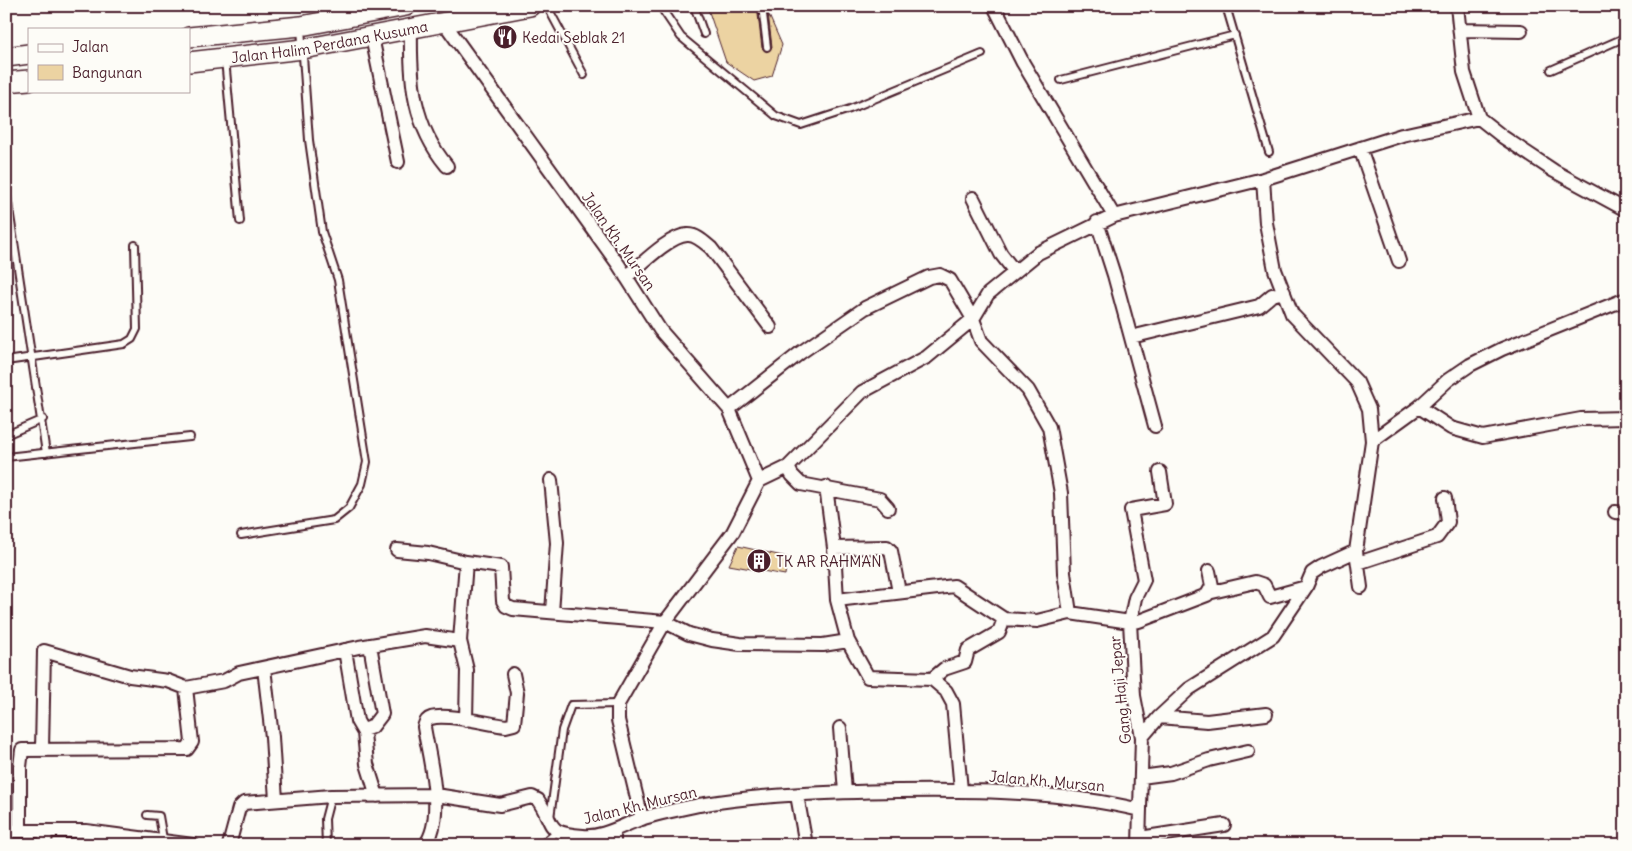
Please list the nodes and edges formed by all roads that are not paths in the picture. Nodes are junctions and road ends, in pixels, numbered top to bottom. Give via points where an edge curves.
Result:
1 (406, 6) edge
2 (530, 6) edge
3 (547, 6) edge
4 (660, 6) edge
5 (694, 6) edge
6 (762, 6) edge
7 (994, 6) edge
8 (1226, 6) edge
9 (1457, 6) edge
10 (445, 24) junction
11 (301, 26) junction
12 (411, 30) junction
13 (1460, 30) junction
14 (1521, 31) dead end
15 (704, 34) dead end
16 (1235, 35) junction
17 (190, 37) edge
18 (1626, 37) edge
19 (372, 38) junction
20 (768, 47) dead end
21 (303, 49) junction
22 (28, 54) edge
23 (982, 54) dead end
24 (6, 57) edge
25 (225, 58) junction
26 (190, 62) edge
27 (1551, 70) dead end
28 (584, 75) dead end
29 (28, 80) edge
30 (1061, 80) dead end
31 (6, 82) edge
32 (1479, 118) junction
33 (1360, 148) junction
34 (1269, 152) dead end
35 (398, 162) dead end
36 (447, 166) dead end
37 (1263, 179) junction
38 (6, 189) edge
39 (973, 198) dead end
40 (1626, 210) edge
41 (1114, 216) junction
42 (240, 221) dead end
43 (1096, 222) junction
44 (135, 245) dead end
45 (1399, 261) dead end
46 (1015, 272) junction
47 (626, 277) junction
48 (1284, 292) junction
49 (1626, 299) edge
50 (973, 319) junction
51 (770, 327) dead end
52 (1131, 337) junction
53 (33, 358) junction
54 (6, 361) edge
55 (1419, 407) junction
56 (729, 409) junction
57 (1626, 418) edge
58 (43, 419) junction
59 (1155, 426) dead end
60 (6, 435) edge
61 (190, 437) dead end
62 (1372, 441) junction
63 (46, 453) junction
64 (6, 457) edge
65 (788, 468) junction
66 (1160, 472) dead end
67 (552, 480) dead end
68 (759, 480) junction
69 (826, 487) junction
70 (1445, 498) dead end
71 (888, 508) dead end
72 (242, 535) dead end
73 (834, 548) junction
74 (396, 550) dead end
75 (1357, 557) junction
76 (466, 562) junction
77 (1209, 571) dead end
78 (1306, 587) junction
79 (1361, 587) dead end
80 (899, 592) junction
81 (1208, 593) junction
82 (836, 600) junction
83 (552, 612) junction
84 (1070, 613) junction
85 (1004, 620) junction
86 (665, 622) junction
87 (1130, 622) junction
88 (460, 641) junction
89 (848, 641) junction
90 (370, 645) junction
91 (345, 650) junction
92 (264, 668) junction
93 (514, 674) dead end
94 (932, 679) junction
95 (186, 688) junction
96 (618, 704) junction
97 (1266, 714) dead end
98 (1159, 717) junction
99 (466, 720) junction
100 (840, 728) dead end
101 (363, 730) junction
102 (1142, 737) junction
103 (42, 749) junction
104 (1248, 751) dead end
105 (1141, 777) junction
106 (962, 790) junction
107 (845, 792) junction
108 (436, 795) junction
109 (797, 795) junction
110 (330, 796) junction
111 (377, 796) junction
112 (276, 800) junction
113 (1140, 810) junction
114 (147, 815) dead end
115 (642, 819) junction
116 (1224, 825) dead end
117 (553, 828) junction
118 (614, 830) junction
119 (46, 831) junction
120 (6, 832) edge
121 (20, 832) junction
122 (167, 841) edge
123 (585, 841) edge
124 (1140, 841) edge
125 (45, 845) edge
126 (193, 845) edge
127 (229, 845) edge
128 (326, 845) edge
129 (425, 845) edge
130 (541, 845) edge
131 (614, 845) edge
132 (806, 845) edge

1 - 11 main road, Jalan Halim Perdana Kusuma
2 - 10 main road, Jalan Halim Perdana Kusuma
3 - 28 lane
4 - 23 lane via 681,38 776,116 801,125 850,109
5 - 15 lane
6 - 20 lane
7 - 41 street
8 - 16 lane
9 - 13 street
10 - 12 main road, Jalan Halim Perdana Kusuma
10 - 47 street, Jalan Kh. Mursan
11 - 17 main road, Jalan Halim Perdana Kusuma
11 - 21 lane
12 - 19 main road, Jalan Halim Perdana Kusuma
12 - 36 street via 411,63 420,121 426,136
13 - 14 street
13 - 32 street via 1464,72
16 - 30 lane
16 - 34 lane
18 - 27 lane
19 - 21 main road, Jalan Halim Perdana Kusuma
19 - 35 street
21 - 25 main road, Jalan Halim Perdana Kusuma
21 - 72 lane via 309,140 322,232 338,280 366,472 348,508 334,520
22 - 24 main road
25 - 26 main road, Jalan Halim Perdana Kusuma
25 - 42 lane
29 - 31 main road
32 - 33 street
32 - 40 street via 1554,171
33 - 37 street
33 - 45 street
37 - 41 street
37 - 48 street via 1266,223 1275,270
38 - 53 lane
39 - 46 street
41 - 43 street
43 - 46 street via 1038,253
43 - 52 street
44 - 53 lane via 137,329 132,339 124,344
46 - 50 street via 988,294
47 - 51 street via 674,239 689,234 700,238 711,248
47 - 56 street, Jalan Kh. Mursan via 660,330
48 - 52 street via 1272,295 1259,306
48 - 62 street via 1292,314 1357,382 1369,409
49 - 55 street via 1470,365
50 - 56 street via 950,280 940,275 929,277 865,308 800,353
50 - 65 street via 927,357 862,392
50 - 84 street via 981,341 1028,390 1049,427 1061,493 1064,573
52 - 59 street
53 - 54 lane
53 - 58 lane
55 - 57 street via 1451,428 1483,437 1581,419
55 - 62 street
56 - 68 street, Jalan Kh. Mursan
58 - 60 lane
58 - 63 lane
61 - 63 lane
62 - 75 street
63 - 64 lane
65 - 68 street
65 - 69 street via 801,484
66 - 87 street, Gang Haji Jepar via 1165,504 1131,510 1144,580 1134,598
67 - 83 street via 557,543
68 - 86 street via 733,532
69 - 71 street via 880,499
69 - 73 street
70 - 75 street via 1448,522 1437,537
73 - 80 street via 887,547 893,556
73 - 82 street
74 - 76 street
75 - 78 street via 1321,567 1312,573
75 - 79 street
76 - 83 street via 501,568 506,606
76 - 88 street
77 - 81 street via 1212,586
78 - 81 street via 1270,597 1264,585 1255,582
78 - 98 street via 1273,636 1189,689
80 - 82 street
80 - 85 street via 954,586
81 - 87 street via 1194,602
82 - 89 street
83 - 86 street
84 - 85 street via 1037,621
84 - 87 street
85 - 94 street via 999,632 968,650 965,662 944,670
86 - 89 street via 689,634 731,642 823,645
86 - 96 street
87 - 102 street, Gang Haji Jepar via 1134,696
88 - 90 street via 425,636
88 - 99 street via 467,670
89 - 94 street via 868,677
90 - 91 street
90 - 101 street via 382,714 372,727
91 - 92 street
91 - 101 street via 357,722
92 - 95 street via 239,673 224,681
92 - 112 street
93 - 99 street via 517,693 514,724 506,726
94 - 106 street via 946,691 953,704
95 - 103 street via 190,748
95 - 103 street via 168,681 130,676 44,651
96 - 115 street via 618,720
96 - 117 lane via 571,705 562,730
97 - 98 street via 1207,721
98 - 102 street
99 - 108 street via 431,718 424,727
100 - 107 street
101 - 111 street
102 - 105 street, Gang Haji Jepar
103 - 121 street via 26,748 20,753
104 - 105 street via 1209,760 1171,774
105 - 113 street, Gang Haji Jepar
106 - 107 street, Jalan Kh. Mursan
106 - 113 street, Jalan Kh. Mursan via 1103,801
107 - 109 street, Jalan Kh. Mursan
108 - 111 street
108 - 117 street via 500,805 532,797 538,800
108 - 129 street via 432,837
109 - 115 street, Jalan Kh. Mursan via 700,805
109 - 132 street
110 - 111 street
110 - 112 street
110 - 128 lane via 325,819
112 - 127 street via 244,803 239,808
113 - 124 street, Gang Haji Jepar
114 - 122 lane via 159,816
115 - 118 street, Jalan Kh. Mursan
116 - 124 street
117 - 123 street, Jalan Kh. Mursan
117 - 130 lane
118 - 123 street, Jalan Kh. Mursan
118 - 131 street
119 - 121 street
119 - 122 street via 86,831
119 - 125 street
120 - 121 street
122 - 126 street

